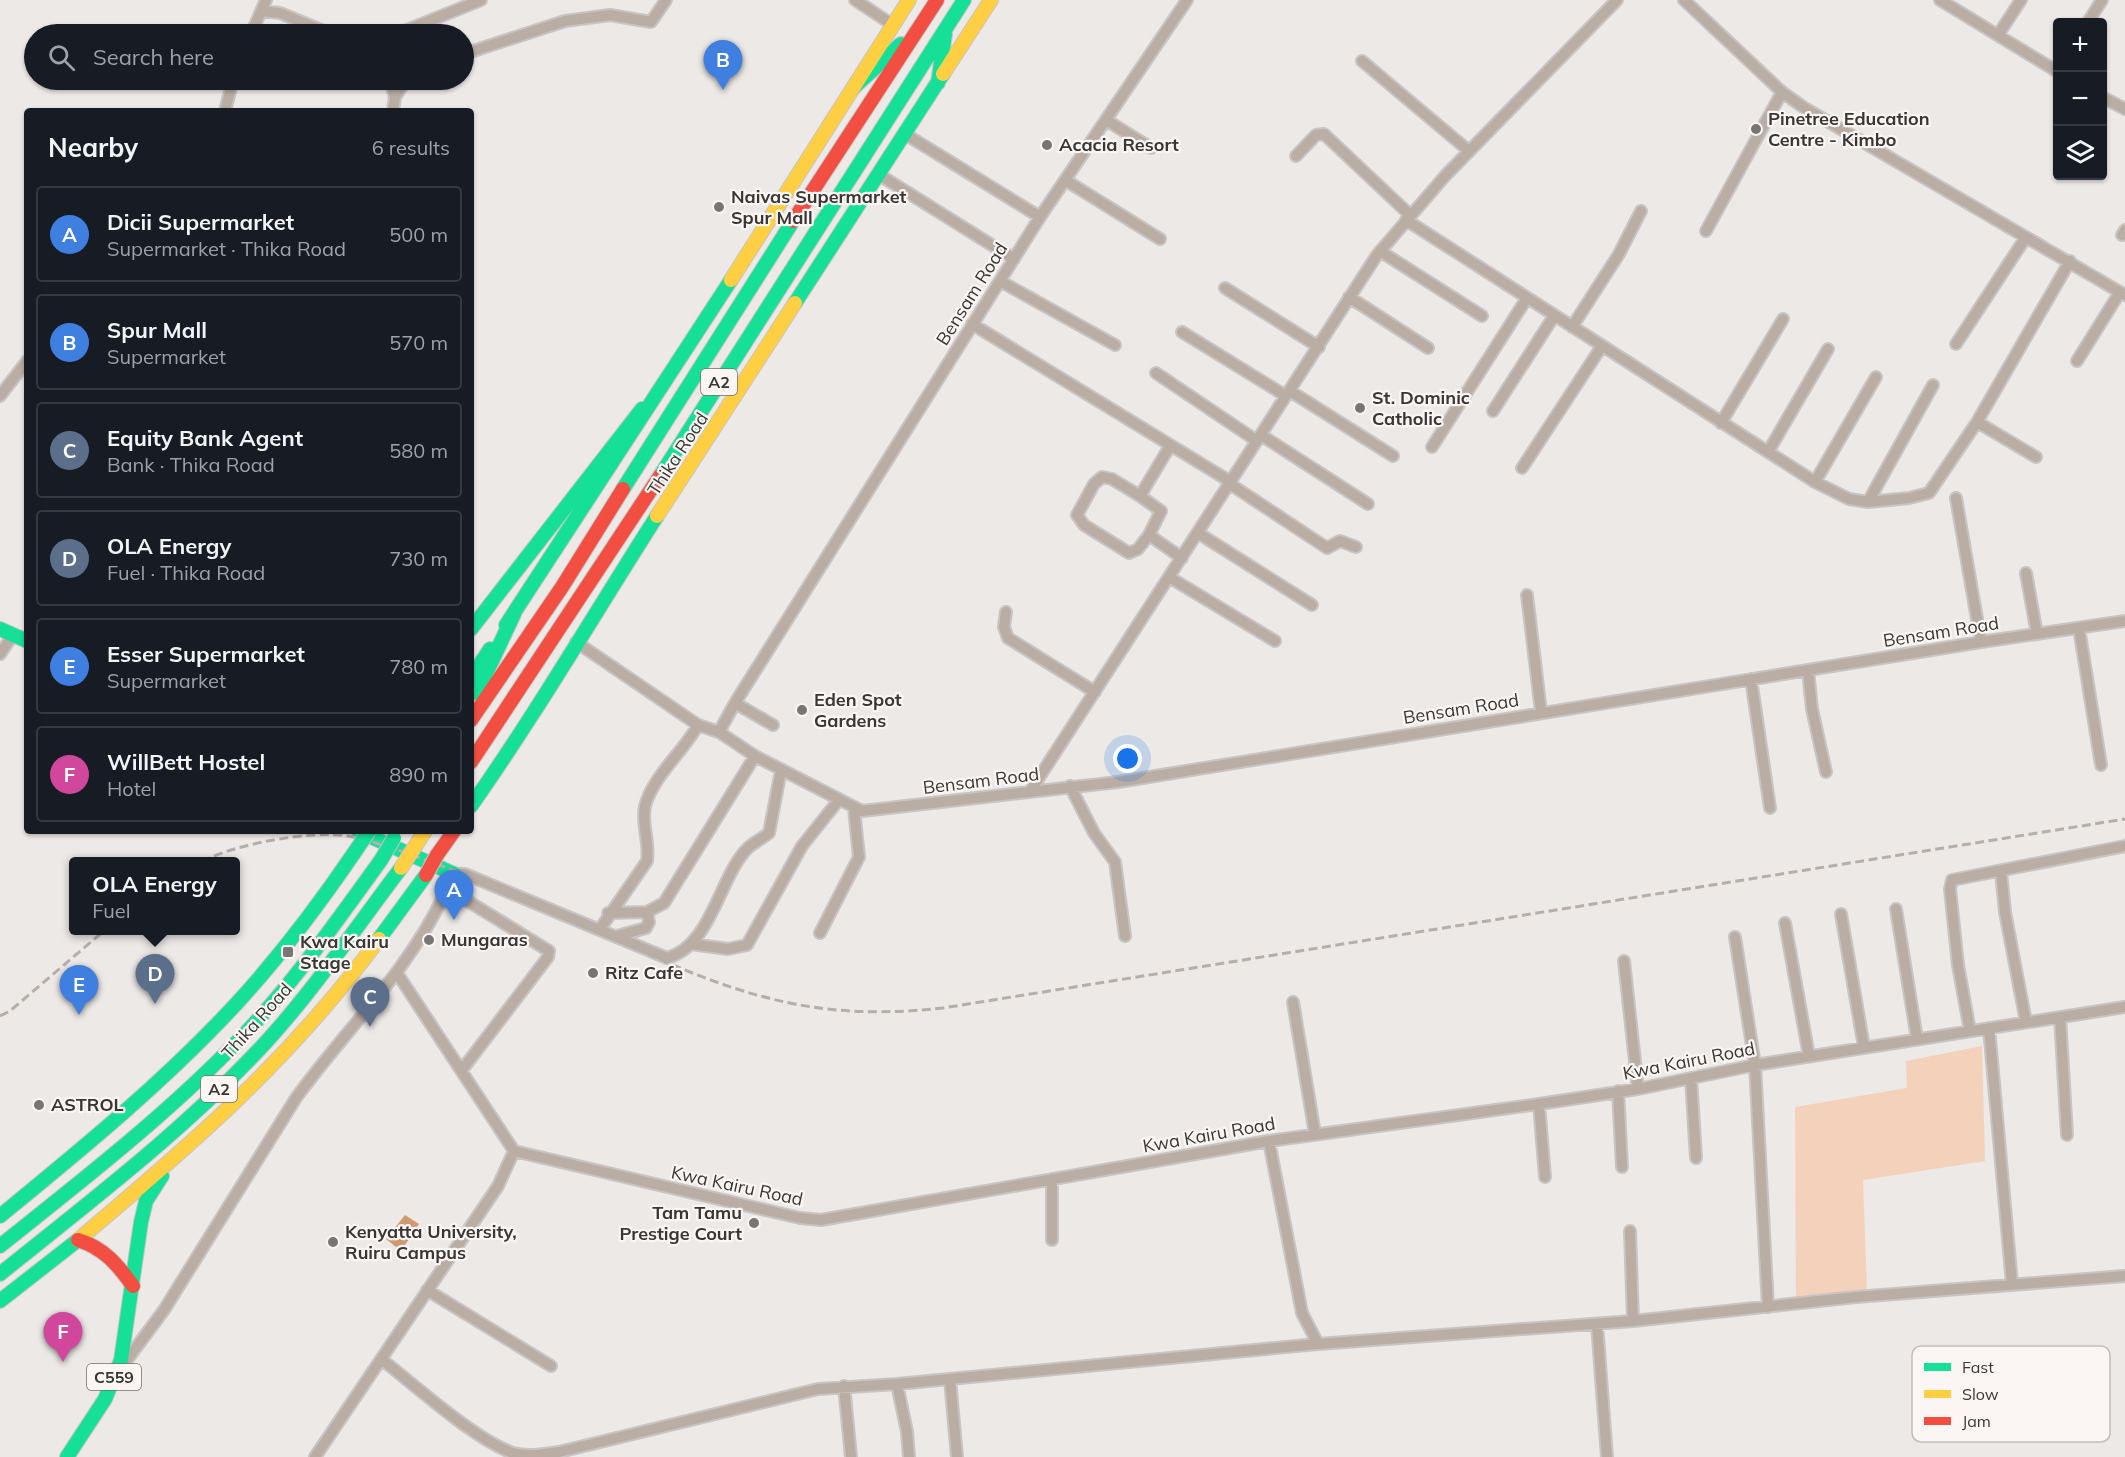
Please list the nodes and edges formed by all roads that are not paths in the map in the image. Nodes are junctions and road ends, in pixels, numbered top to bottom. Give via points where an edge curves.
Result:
1 (266, 0) edge
2 (481, 0) edge
3 (666, 0) edge
4 (855, 0) edge
5 (909, 0) edge
6 (937, 0) edge
7 (964, 0) edge
8 (991, 0) edge
9 (1188, 0) edge
10 (1617, 0) edge
11 (1940, 0) edge
12 (2022, 0) edge
13 (2102, 0) edge
14 (1688, 1) edge
15 (261, 11) junction
16 (2091, 18) edge
17 (255, 24) edge
18 (307, 24) edge
19 (422, 24) edge
20 (893, 25) junction
21 (919, 28) junction
22 (946, 28) junction
23 (1998, 35) junction
24 (474, 51) edge
25 (1362, 61) dead end
26 (2053, 69) edge
27 (938, 83) junction
28 (854, 87) junction
29 (230, 90) edge
30 (393, 90) edge
31 (400, 90) edge
32 (1782, 92) junction
33 (395, 97) junction
34 (2107, 99) edge
35 (226, 108) edge
36 (393, 108) edge
37 (2125, 109) edge
38 (1106, 120) junction
39 (905, 134) junction
40 (1151, 148) dead end
41 (1469, 151) junction
42 (1296, 156) dead end
43 (878, 174) junction
44 (1065, 180) junction
45 (1641, 211) dead end
46 (1040, 217) junction
47 (1408, 218) junction
48 (1706, 231) dead end
49 (2026, 237) junction
50 (1160, 239) dead end
51 (1380, 251) junction
52 (1014, 258) junction
53 (2070, 261) junction
54 (1000, 280) junction
55 (1225, 288) dead end
56 (2122, 294) edge
57 (1349, 297) junction
58 (1527, 298) junction
59 (1482, 316) dead end
60 (1554, 316) junction
61 (1783, 319) dead end
62 (972, 324) junction
63 (1572, 327) junction
64 (1182, 332) dead end
65 (1956, 344) dead end
66 (1115, 345) dead end
67 (1319, 346) junction
68 (1602, 346) junction
69 (1428, 348) dead end
70 (1828, 349) dead end
71 (2077, 361) dead end
72 (24, 365) edge
73 (1156, 373) dead end
74 (1876, 377) dead end
75 (1933, 386) dead end
76 (1288, 394) junction
77 (0, 396) edge
78 (655, 400) junction
79 (1493, 411) dead end
80 (1977, 422) junction
81 (1722, 423) junction
82 (1259, 438) junction
83 (1170, 446) junction
84 (1432, 447) dead end
85 (1768, 452) junction
86 (1393, 456) dead end
87 (2036, 457) dead end
88 (1522, 468) dead end
89 (1815, 482) junction
90 (1230, 483) junction
91 (1140, 496) junction
92 (1956, 498) dead end
93 (1868, 502) junction
94 (1368, 504) dead end
95 (1197, 533) junction
96 (1149, 535) junction
97 (1356, 547) dead end
98 (1182, 558) junction
99 (2026, 573) dead end
100 (1169, 577) junction
101 (1527, 595) dead end
102 (1312, 605) dead end
103 (1006, 612) dead end
104 (514, 614) junction
105 (2125, 621) edge
106 (474, 625) edge
107 (2079, 627) junction
108 (6, 632) edge
109 (2037, 634) junction
110 (24, 640) edge
111 (1275, 640) dead end
112 (576, 642) junction
113 (1981, 642) junction
114 (0, 654) edge
115 (1808, 670) junction
116 (474, 674) edge
117 (1751, 679) junction
118 (1095, 692) junction
119 (474, 700) edge
120 (735, 703) junction
121 (1541, 712) junction
122 (474, 716) edge
123 (698, 724) junction
124 (773, 724) dead end
125 (719, 732) junction
126 (755, 756) junction
127 (474, 757) edge
128 (2101, 765) dead end
129 (781, 770) junction
130 (1826, 772) dead end
131 (1070, 786) junction
132 (1031, 790) junction
133 (838, 801) junction
134 (474, 802) edge
135 (1770, 808) dead end
136 (854, 809) junction
137 (365, 834) edge
138 (367, 834) edge
139 (396, 834) edge
140 (423, 834) edge
141 (452, 834) edge
142 (2125, 846) edge
143 (2001, 872) junction
144 (454, 874) junction
145 (444, 895) junction
146 (1896, 909) dead end
147 (647, 912) junction
148 (609, 913) junction
149 (1841, 914) dead end
150 (1785, 923) dead end
151 (600, 929) junction
152 (820, 933) dead end
153 (616, 936) junction
154 (1125, 936) dead end
155 (1735, 937) dead end
156 (691, 944) junction
157 (1624, 961) dead end
158 (397, 974) junction
159 (1293, 1002) dead end
160 (2125, 1007) edge
161 (2060, 1017) junction
162 (2026, 1022) junction
163 (1989, 1028) junction
164 (1970, 1031) junction
165 (1917, 1039) junction
166 (1864, 1047) junction
167 (1809, 1056) junction
168 (1755, 1065) junction
169 (462, 1070) junction
170 (1691, 1078) junction
171 (1638, 1089) junction
172 (1618, 1091) junction
173 (1539, 1104) junction
174 (1315, 1134) junction
175 (2067, 1135) dead end
176 (1269, 1141) junction
177 (514, 1151) junction
178 (1696, 1158) dead end
179 (173, 1161) junction
180 (1622, 1167) dead end
181 (1545, 1177) dead end
182 (1052, 1179) junction
183 (0, 1216) edge
184 (1630, 1231) dead end
185 (78, 1240) junction
186 (1052, 1240) dead end
187 (0, 1246) edge
188 (0, 1274) edge
189 (2125, 1276) edge
190 (2012, 1284) junction
191 (133, 1286) junction
192 (427, 1290) junction
193 (0, 1302) edge
194 (1768, 1307) junction
195 (1633, 1321) junction
196 (1597, 1324) junction
197 (1318, 1344) junction
198 (381, 1359) junction
199 (551, 1366) dead end
200 (114, 1377) junction
201 (950, 1379) junction
202 (897, 1384) junction
203 (844, 1386) junction
204 (316, 1456) edge
205 (521, 1456) edge
206 (67, 1457) edge
207 (851, 1457) edge
208 (909, 1457) edge
209 (957, 1457) edge
210 (1607, 1457) edge

1 - 15 street
2 - 19 street
3 - 24 street via 651,22 610,15 565,21
4 - 20 street
5 - 20 main road
6 - 21 main road, Thika Road / A2
7 - 22 main road, Thika Road / A2
8 - 27 main road, Thika Road
9 - 38 street, Bensam Road
10 - 41 street
11 - 23 street
12 - 23 street
13 - 16 street
14 - 32 street
15 - 17 street
15 - 18 street via 280,13
20 - 28 main road
21 - 28 main road
21 - 122 main road, Thika Road / A2 via 717,339 562,588
22 - 27 main road
22 - 127 main road, Thika Road / A2 via 630,523
23 - 26 street
25 - 41 street
27 - 39 main road, Thika Road
28 - 78 main road
29 - 35 street
30 - 33 street
31 - 33 street
32 - 48 street
32 - 49 street via 1828,123
33 - 36 street
34 - 37 street
38 - 40 street
38 - 44 street, Bensam Road
39 - 43 main road, Thika Road
39 - 46 street
41 - 47 street
42 - 47 street via 1316,135 1324,134
43 - 52 street
43 - 112 main road, Thika Road
44 - 46 street, Bensam Road
44 - 50 street
45 - 63 street via 1619,254
46 - 52 street, Bensam Road
47 - 51 street
47 - 58 street
49 - 53 street
49 - 65 street
51 - 57 street
51 - 59 street
52 - 54 street, Bensam Road
53 - 56 street
53 - 80 street
54 - 62 street, Bensam Road
54 - 66 street
55 - 67 street
56 - 71 street
57 - 67 street
57 - 69 street
58 - 60 street
58 - 84 street
60 - 63 street
60 - 79 street
61 - 81 street
62 - 83 street
62 - 120 street, Bensam Road
63 - 68 street
64 - 76 street
67 - 76 street
68 - 81 street
68 - 88 street
70 - 85 street
72 - 77 street
73 - 82 street
74 - 89 street
75 - 93 street
76 - 82 street
76 - 86 street
78 - 104 main road
78 - 106 main road via 637,414 614,442
80 - 87 street
80 - 93 street via 1929,493
81 - 85 street
82 - 90 street
82 - 94 street
83 - 90 street
83 - 91 street
85 - 89 street
89 - 93 street via 1850,499
90 - 95 street
90 - 97 street via 1327,548 1340,542
91 - 96 street via 1161,511
91 - 96 street via 1102,477 1088,494 1077,519 1129,553 1138,549
92 - 113 street
95 - 98 street
95 - 102 street
96 - 98 street
98 - 100 street
99 - 109 street
100 - 111 street
100 - 118 street
101 - 121 street
103 - 118 street via 1004,627 1008,638
104 - 116 main road
104 - 119 main road
105 - 107 street, Bensam Road
107 - 109 street, Bensam Road
107 - 128 street
108 - 110 main road
108 - 114 street
109 - 113 street, Bensam Road
112 - 123 street
112 - 134 main road, Thika Road via 528,724
113 - 115 street, Bensam Road
115 - 117 street, Bensam Road
115 - 130 street
117 - 121 street, Bensam Road
117 - 135 street
118 - 132 street
120 - 124 street
120 - 125 street, Bensam Road
121 - 131 street, Bensam Road via 1129,780
123 - 125 street
123 - 148 street via 650,795 644,816 647,861
125 - 126 street, Bensam Road
126 - 129 street, Bensam Road
126 - 147 street via 664,903
129 - 133 street, Bensam Road
129 - 156 street via 769,834 746,850
131 - 132 street, Bensam Road
131 - 154 street via 1094,834 1115,862
132 - 136 street, Bensam Road via 870,812
133 - 136 street, Bensam Road
133 - 156 street via 802,846 747,945 728,949
136 - 152 street via 859,857
137 - 144 main road
138 - 183 main road, Thika Road, bridge via 294,938 218,1026 117,1119
139 - 187 main road, Thika Road / A2, bridge via 381,860 285,988 232,1046 182,1095
140 - 188 main road, Thika Road / A2, bridge via 313,985 266,1041 205,1102
141 - 179 main road, bridge via 371,951 294,1044
142 - 143 street
143 - 162 street
143 - 164 street via 1950,883
144 - 145 street
144 - 151 street via 465,874
145 - 158 street
145 - 169 street via 466,900 549,951
146 - 165 street
147 - 148 street
147 - 153 street via 646,928
148 - 151 street
149 - 166 street
150 - 167 street
151 - 153 street
153 - 156 street via 667,958
155 - 168 street
157 - 171 street
158 - 169 street
158 - 200 street via 296,1098 164,1310
159 - 174 street
160 - 161 street, Kwa Kairu Road
161 - 162 street, Kwa Kairu Road
161 - 175 street
162 - 163 street, Kwa Kairu Road
163 - 164 street, Kwa Kairu Road
163 - 190 street
164 - 165 street, Kwa Kairu Road
165 - 166 street, Kwa Kairu Road
166 - 167 street, Kwa Kairu Road
167 - 168 street, Kwa Kairu Road
168 - 170 street, Kwa Kairu Road
168 - 194 street
169 - 177 street
170 - 171 street, Kwa Kairu Road
170 - 178 street
171 - 172 street, Kwa Kairu Road
172 - 173 street, Kwa Kairu Road
172 - 180 street
173 - 174 street, Kwa Kairu Road
173 - 181 street
174 - 176 street, Kwa Kairu Road
176 - 182 street, Kwa Kairu Road
176 - 197 street via 1302,1313
177 - 182 street, Kwa Kairu Road via 822,1220
177 - 192 street via 498,1186
179 - 185 main road
179 - 191 main road via 146,1201
182 - 186 street
184 - 195 street
185 - 191 main road via 108,1253
185 - 193 main road
189 - 190 street
190 - 194 street
191 - 200 main road, C559 via 126,1338
192 - 198 street
192 - 199 street
194 - 195 street
195 - 196 street
196 - 197 street
196 - 210 street
197 - 201 street
198 - 204 street
198 - 205 street via 487,1441
200 - 206 main road, C559 via 105,1399
201 - 202 street
201 - 209 street
202 - 203 street
202 - 208 street
203 - 205 street via 797,1392 559,1452
203 - 207 street

